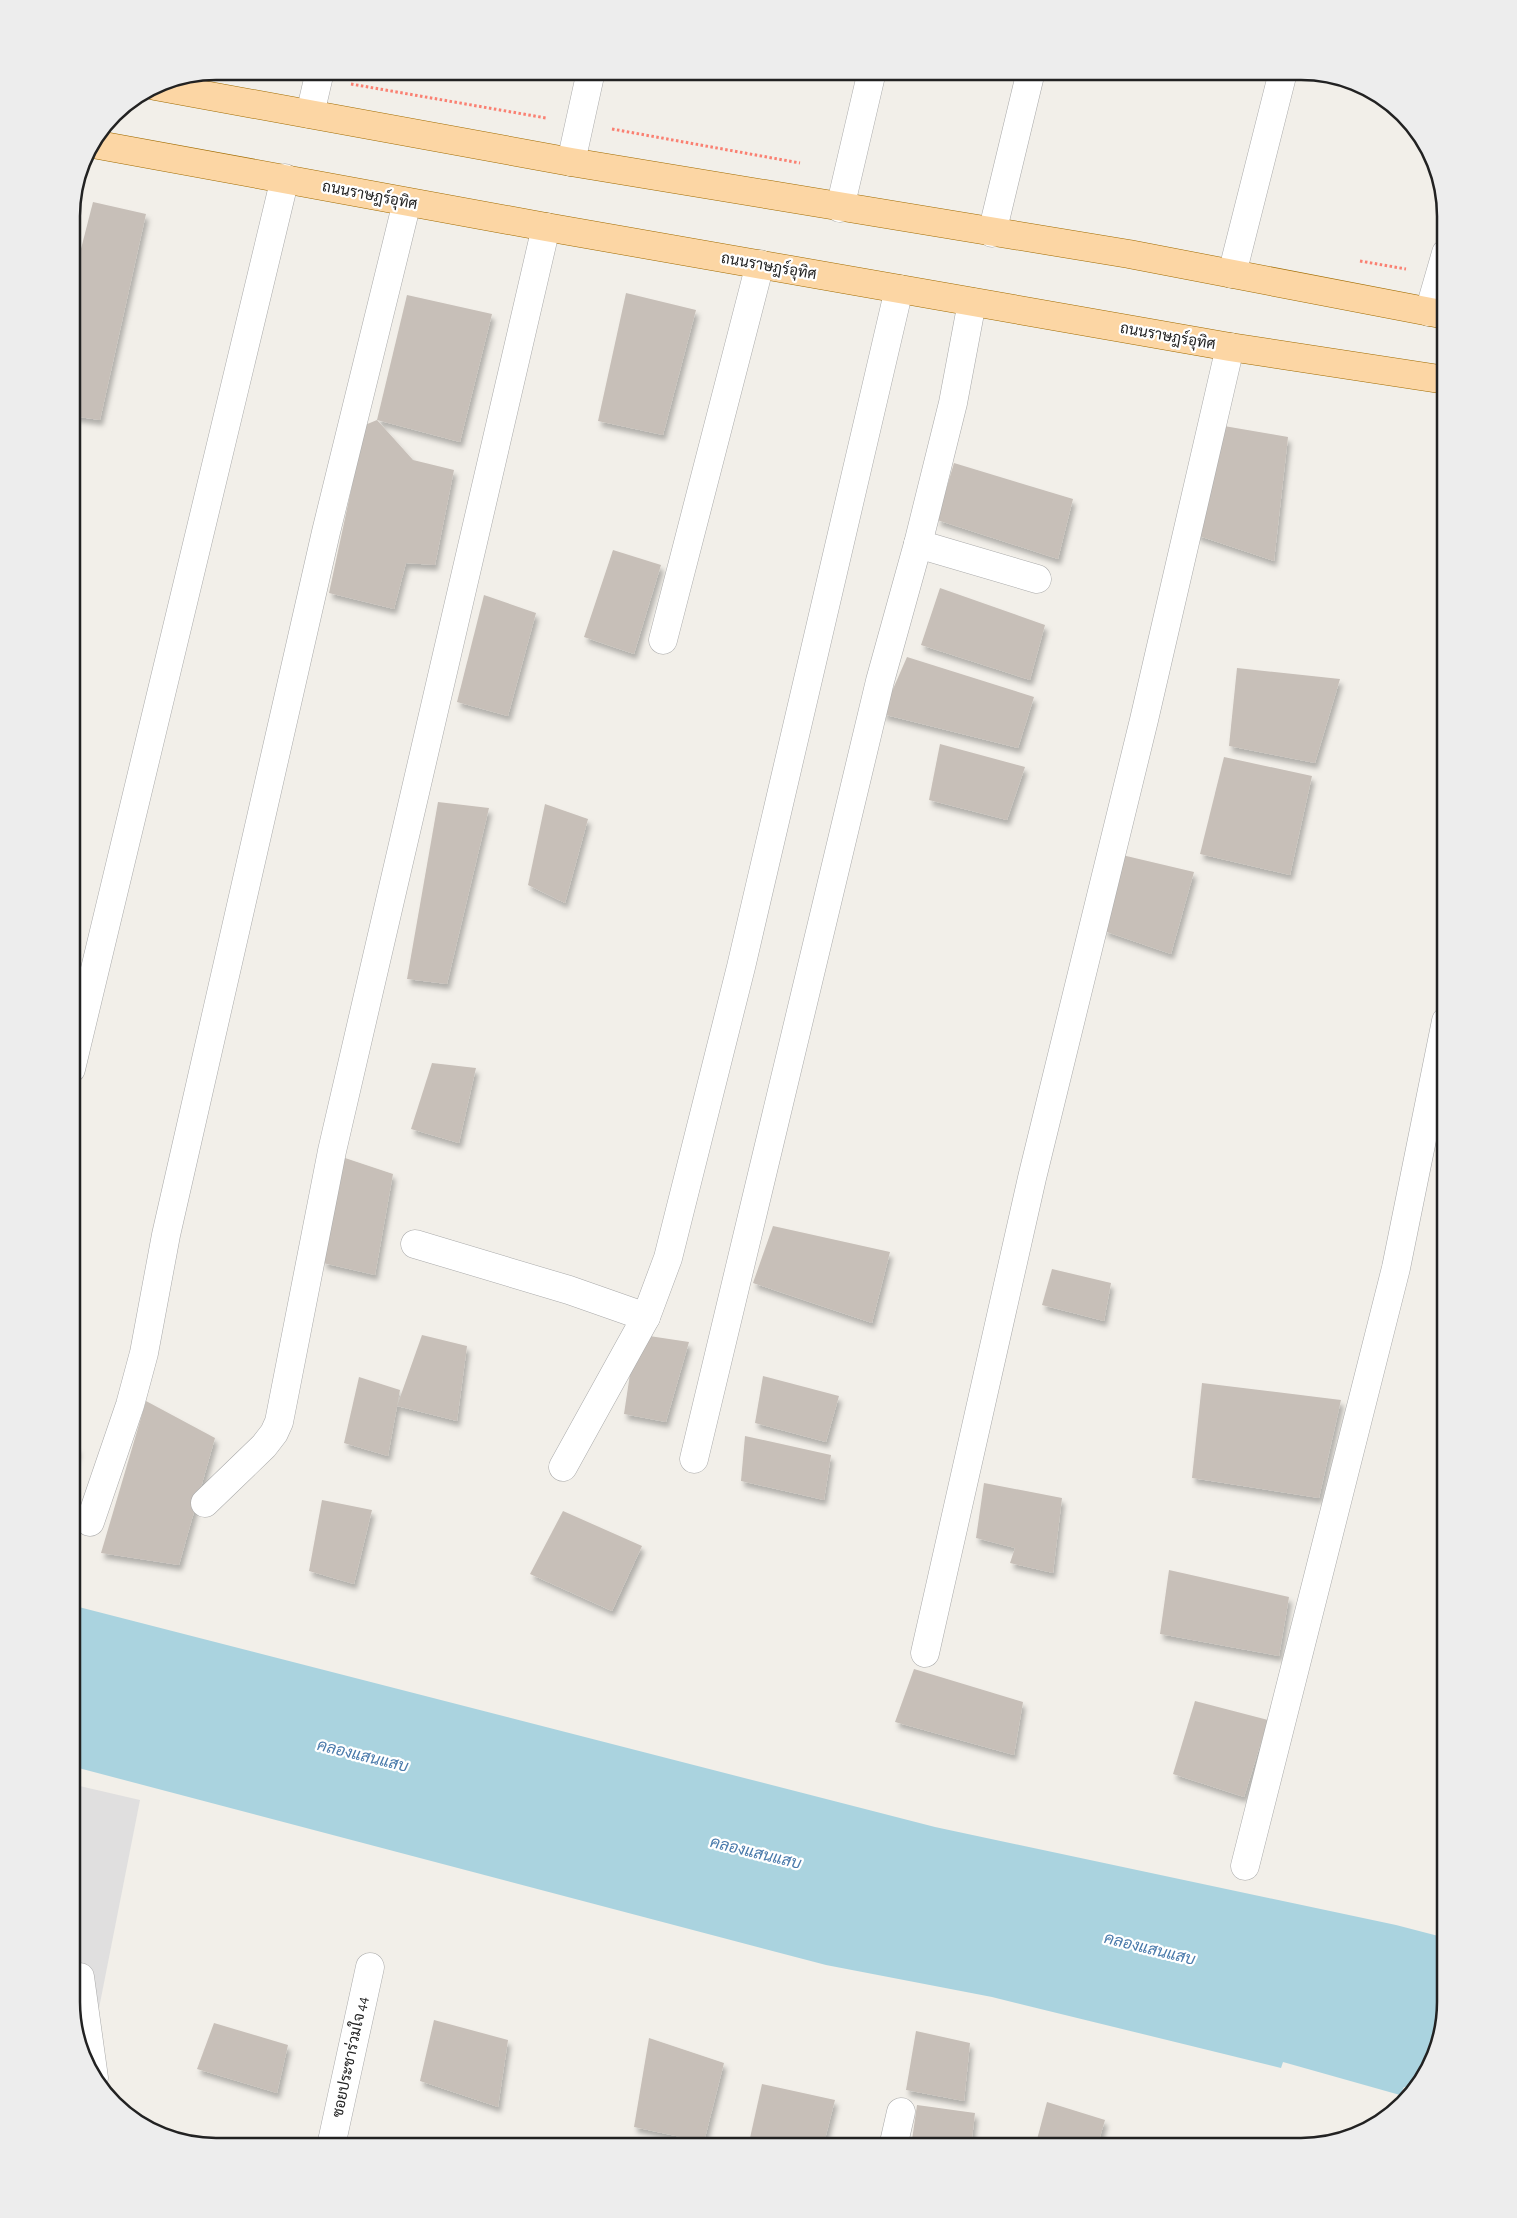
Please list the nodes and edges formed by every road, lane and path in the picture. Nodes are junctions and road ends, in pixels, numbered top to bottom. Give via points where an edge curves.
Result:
1 (318, 80) edge
2 (589, 80) edge
3 (870, 80) edge
4 (1028, 80) edge
5 (1280, 80) edge
6 (169, 89) edge
7 (310, 114) junction
8 (100, 145) edge
9 (571, 162) junction
10 (285, 178) junction
11 (407, 202) junction
12 (840, 208) junction
13 (546, 227) junction
14 (992, 233) junction
15 (760, 264) junction
16 (1232, 274) junction
17 (899, 289) junction
18 (972, 302) junction
19 (1437, 314) edge
20 (1230, 347) junction
21 (1437, 379) edge
22 (918, 544) junction
23 (1037, 579) dead end
24 (663, 640) dead end
25 (80, 1032) edge
26 (1437, 1065) edge
27 (415, 1244) dead end
28 (646, 1316) junction
29 (694, 1459) dead end
30 (562, 1467) dead end
31 (205, 1503) dead end
32 (90, 1522) dead end
33 (925, 1652) dead end
34 (1245, 1866) dead end
35 (370, 1967) dead end
36 (80, 1977) dead end
37 (91, 2056) edge
38 (901, 2112) dead end
39 (333, 2138) edge
40 (896, 2138) edge

1 - 7 street
2 - 9 street
3 - 12 street
4 - 14 street
5 - 16 street
6 - 7 main road
7 - 9 main road
8 - 10 main road, ถนนราษฎร์อุทิศ
9 - 12 main road
10 - 11 main road, ถนนราษฎร์อุทิศ
10 - 25 street
11 - 13 main road, ถนนราษฎร์อุทิศ
11 - 32 street via 326,532 166,1235 144,1353
12 - 14 main road
13 - 15 main road, ถนนราษฎร์อุทิศ
13 - 31 street via 334,1142 279,1422 264,1446
14 - 16 main road
15 - 17 main road, ถนนราษฎร์อุทิศ
15 - 24 street
16 - 19 main road
17 - 18 main road, ถนนราษฎร์อุทิศ
17 - 28 street via 738,976 668,1258
18 - 20 main road, ถนนราษฎร์อุทิศ
18 - 22 street via 953,403
20 - 21 main road, ถนนราษฎร์อุทิศ
20 - 33 street via 1144,720 1032,1178
22 - 23 street
22 - 29 street via 880,681
26 - 34 street via 1396,1268
27 - 28 street
28 - 30 street
35 - 39 street, ซอยประชาร่วมใจ 44
36 - 37 street
38 - 40 street

